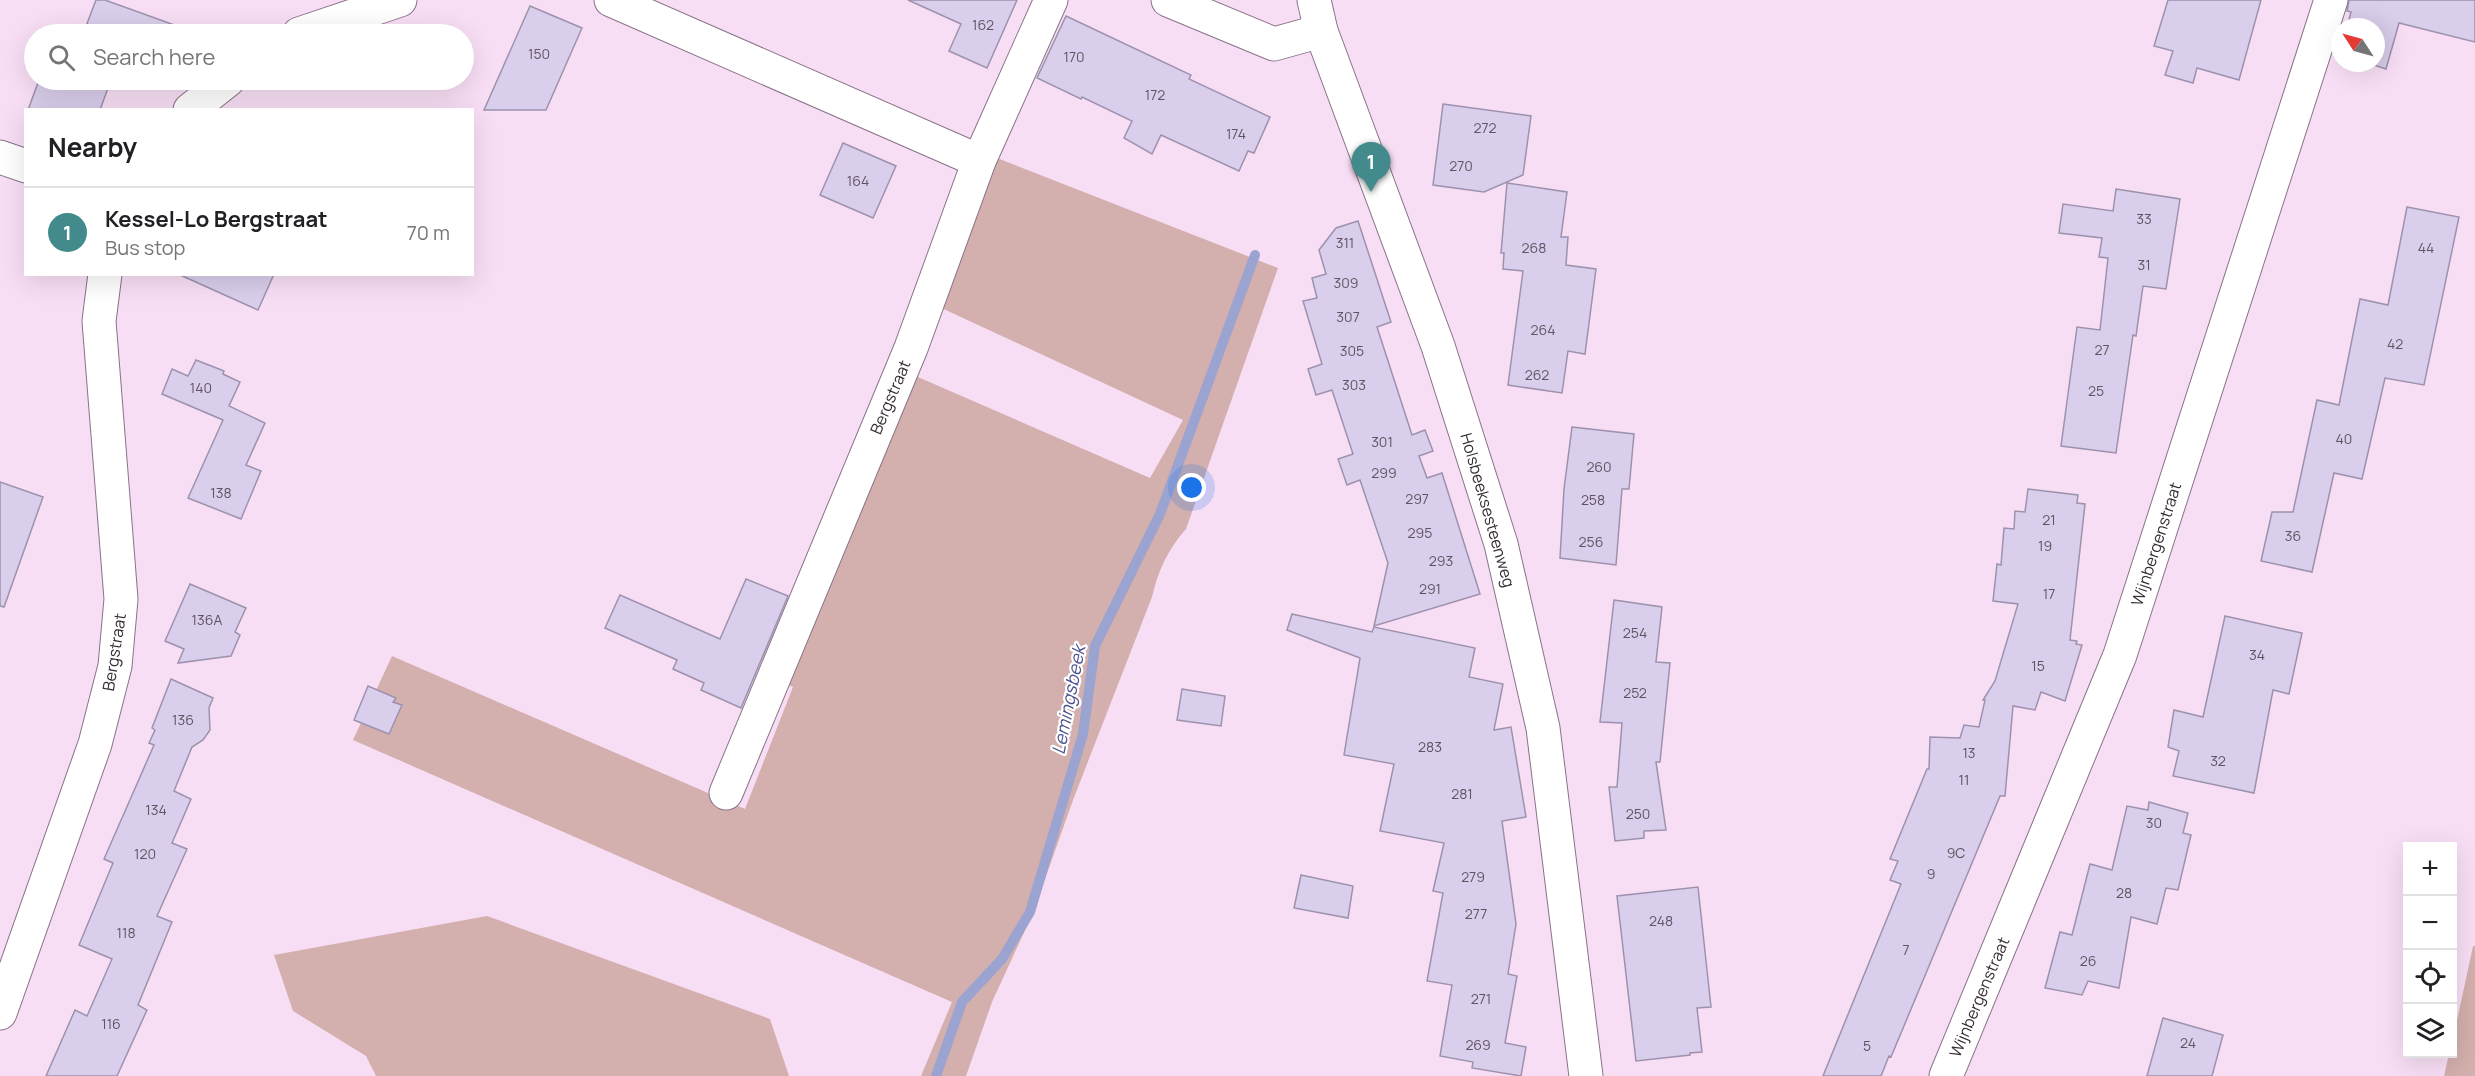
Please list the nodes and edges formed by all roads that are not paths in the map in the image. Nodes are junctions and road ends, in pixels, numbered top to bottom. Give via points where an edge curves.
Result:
1 (400, 0) edge
2 (611, 0) edge
3 (1051, 0) edge
4 (1168, 0) edge
5 (2331, 0) edge
6 (1317, 16) edge
7 (329, 24) edge
8 (215, 90) edge
9 (193, 108) edge
10 (0, 156) edge
11 (979, 161) junction
12 (24, 165) edge
13 (105, 276) edge
14 (726, 793) dead end
15 (0, 1012) edge
16 (1586, 1076) edge
17 (1946, 1076) edge

1 - 7 street
2 - 11 street
3 - 11 street, Bergstraat
4 - 6 street via 1275,44
5 - 17 street, Wijnbergenstraat via 2120,655
6 - 16 street, Holsbeeksesteenweg via 1438,346 1502,544 1543,728
8 - 9 street
10 - 12 street
11 - 14 street, Bergstraat via 911,348
13 - 15 street, Bergstraat via 99,321 121,599 114,666 95,744

